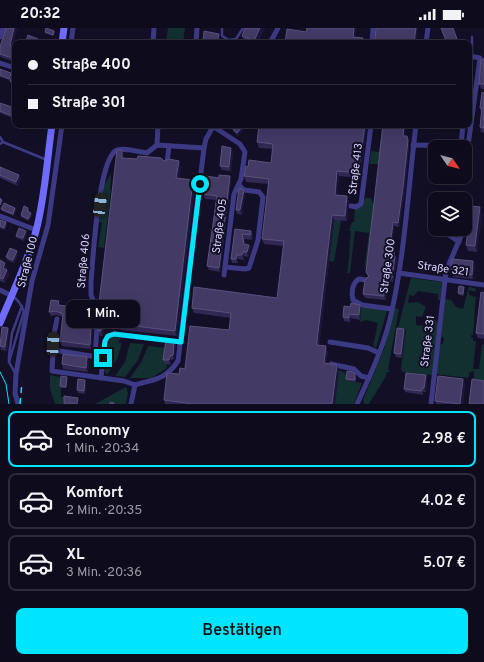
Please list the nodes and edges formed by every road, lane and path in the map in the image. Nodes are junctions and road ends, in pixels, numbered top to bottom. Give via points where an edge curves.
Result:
1 (3, 28) edge
2 (64, 28) edge
3 (73, 28) edge
4 (154, 28) edge
5 (197, 28) edge
6 (222, 28) edge
7 (243, 28) edge
8 (278, 28) edge
9 (373, 28) edge
10 (428, 28) edge
11 (0, 37) edge
12 (472, 37) dead end
13 (62, 40) edge
14 (71, 40) edge
15 (153, 40) edge
16 (196, 40) edge
17 (272, 40) edge
18 (372, 40) edge
19 (426, 40) edge
20 (472, 40) edge
21 (472, 56) edge
22 (0, 62) edge
23 (12, 67) edge
24 (472, 121) edge
25 (52, 128) edge
26 (62, 128) edge
27 (158, 128) edge
28 (212, 128) edge
29 (216, 128) edge
30 (371, 128) edge
31 (416, 128) edge
32 (463, 128) edge
33 (471, 128) edge
34 (0, 137) edge
35 (462, 140) edge
36 (469, 140) edge
37 (2, 143) edge
38 (157, 145) junction
39 (413, 145) junction
40 (428, 145) edge
41 (169, 146) junction
42 (204, 148) junction
43 (47, 160) junction
44 (167, 163) edge
45 (239, 184) junction
46 (351, 206) dead end
47 (0, 216) edge
48 (36, 230) junction
49 (450, 236) edge
50 (461, 236) edge
51 (459, 242) junction
52 (225, 267) junction
53 (399, 273) junction
54 (224, 275) dead end
55 (484, 278) edge
56 (367, 280) edge
57 (445, 280) junction
58 (483, 285) edge
59 (0, 290) edge
60 (12, 296) junction
61 (22, 305) junction
62 (392, 309) junction
63 (57, 319) dead end
64 (0, 323) edge
65 (181, 342) junction
66 (330, 342) dead end
67 (54, 350) junction
68 (379, 353) junction
69 (95, 356) junction
70 (103, 358) junction
71 (9, 362) junction
72 (331, 364) edge
73 (16, 374) junction
74 (101, 378) junction
75 (368, 378) junction
76 (135, 385) junction
77 (18, 404) edge
78 (131, 404) edge
79 (357, 404) edge
80 (431, 404) edge

1 - 11 street
2 - 13 main road
3 - 14 street
4 - 15 street
5 - 16 street
6 - 7 lane via 222,36 229,40 236,39
8 - 17 street
9 - 18 street
10 - 19 street
12 - 20 lane
21 - 24 street via 480,58
22 - 23 street
25 - 43 main road
26 - 73 street, Straße 100 via 48,225 32,281
27 - 38 street
28 - 42 street
29 - 45 street, Straße 405 via 243,147 245,152
30 - 46 street, Straße 413 via 361,204
31 - 39 street, Straße 300
32 - 35 street
33 - 36 street
34 - 37 lane
37 - 43 lane
38 - 41 street
38 - 69 street, Straße 406 via 147,153 121,149 115,151 110,158 103,181 90,289 98,312
39 - 40 street
39 - 53 street, Straße 300
41 - 42 street
41 - 44 street
42 - 65 street
43 - 48 main road
45 - 52 street, Straße 405 via 234,194
45 - 52 street via 244,190 259,192 263,197 258,240 249,268
47 - 48 street
48 - 60 main road
49 - 51 street
50 - 51 street, Straße 331
51 - 57 street, Straße 331 via 446,271
52 - 54 street, Straße 405
53 - 57 street, Straße 321
53 - 62 street, Straße 300
55 - 58 street
56 - 62 street via 359,279 355,282 353,300 362,305
57 - 58 street, Straße 321
57 - 80 street, Straße 331
59 - 60 street
60 - 61 lane
60 - 64 main road
61 - 71 lane via 12,333
61 - 71 lane via 24,311
62 - 68 street, Straße 300
63 - 67 street
65 - 70 street via 114,334 108,336 105,341
65 - 76 street via 178,360 168,372 157,380
66 - 68 street via 368,348
67 - 69 street
67 - 74 street via 52,371
68 - 75 street, Straße 300
69 - 70 street
70 - 74 street
71 - 73 lane
72 - 75 street via 354,369 361,376
73 - 77 street, Straße 100
74 - 76 street via 132,382
75 - 79 street, Straße 300
76 - 78 street

